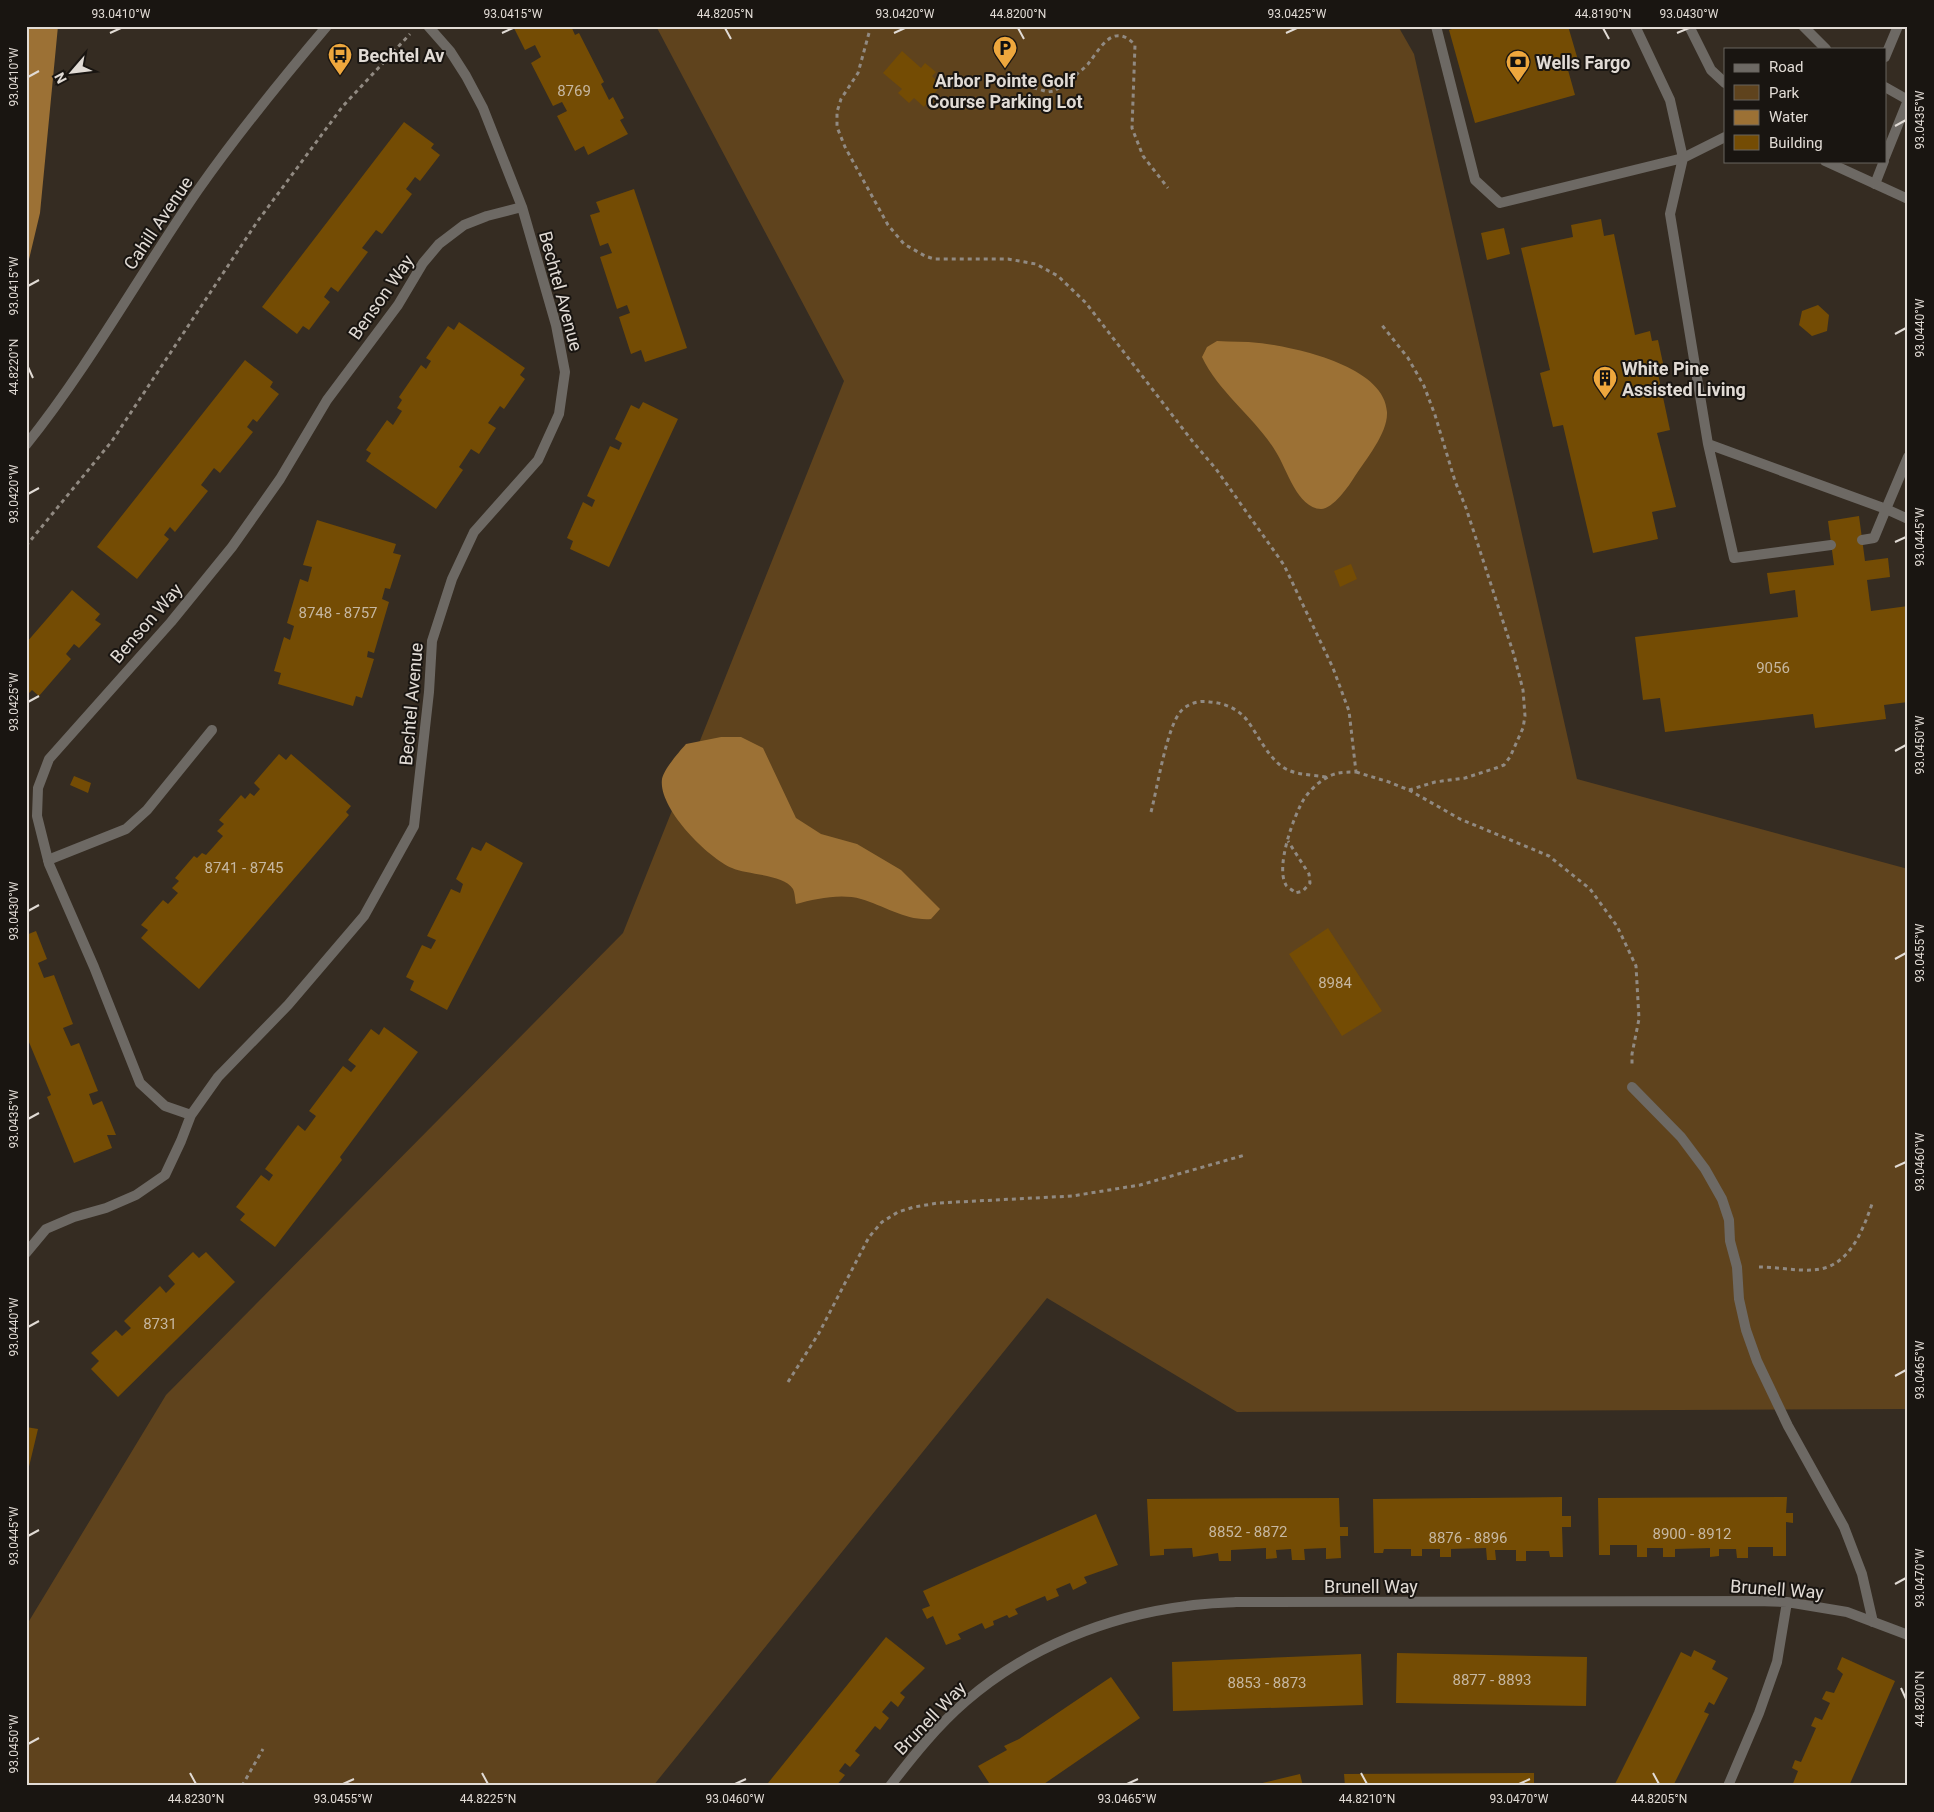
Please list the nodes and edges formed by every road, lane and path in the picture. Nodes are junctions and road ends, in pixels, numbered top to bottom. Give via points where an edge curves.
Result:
1 (327, 26) edge
2 (428, 26) edge
3 (1436, 26) edge
4 (1635, 26) edge
5 (1689, 26) edge
6 (1803, 26) edge
7 (1898, 26) edge
8 (869, 33) dead end
9 (410, 34) dead end
10 (1825, 48) edge
11 (1886, 55) edge
12 (1724, 82) edge
13 (1018, 83) dead end
14 (1886, 88) edge
15 (1908, 100) edge
16 (1724, 138) edge
17 (1886, 155) edge
18 (1683, 158) junction
19 (1827, 162) edge
20 (1884, 162) edge
21 (1875, 184) junction
22 (1168, 188) dead end
23 (1908, 199) edge
24 (522, 207) junction
25 (1382, 324) dead end
26 (1708, 444) junction
27 (26, 445) edge
28 (1908, 457) edge
29 (1886, 509) junction
30 (1908, 519) edge
31 (1862, 540) dead end
32 (1831, 544) dead end
33 (26, 546) edge
34 (212, 730) dead end
35 (1356, 772) junction
36 (1328, 777) junction
37 (1409, 790) junction
38 (1151, 812) dead end
39 (1288, 841) junction
40 (48, 860) junction
41 (1632, 1087) joint
42 (191, 1115) junction
43 (1245, 1155) dead end
44 (1872, 1204) dead end
45 (26, 1252) edge
46 (1737, 1267) junction
47 (788, 1382) dead end
48 (1787, 1602) junction
49 (1873, 1622) junction
50 (1908, 1635) edge
51 (263, 1749) dead end
52 (242, 1786) edge
53 (890, 1786) edge
54 (1728, 1786) edge

1 - 27 street, Cahill Avenue via 290,69 199,189 86,362
2 - 24 street, Bechtel Avenue via 450,51 483,108
3 - 18 street via 1475,180 1500,203
4 - 18 street via 1670,100
5 - 12 street via 1711,70
6 - 10 street
7 - 11 street
8 - 35 path via 858,73 841,99 836,127 888,224 904,244 934,259 1008,259 1036,264 1058,276 1086,303 1216,469 1284,565 1349,711
9 - 33 path via 343,106 257,222 112,441
13 - 22 path via 1054,91 1087,65 1110,38 1122,36 1129,39 1135,45 1132,128 1143,156
14 - 15 street
15 - 17 street
16 - 18 street
18 - 26 street via 1670,214
19 - 21 street
20 - 21 street
21 - 23 street
24 - 40 street, Benson Way via 464,225 439,244 327,400 280,480 232,547 171,622 49,758 38,788 37,816
24 - 42 street, Bechtel Avenue via 556,325 565,372 559,414 538,460 474,532 452,579 432,641 426,729 414,826 364,916 325,965 218,1078
25 - 37 path via 1408,358 1436,414 1455,480 1500,608 1521,681 1525,716 1523,728 1504,764 1465,778
26 - 29 street
26 - 32 street via 1734,558
28 - 29 street
29 - 30 street
29 - 31 street via 1874,538
34 - 40 street via 147,810 126,829
35 - 36 path via 1335,773
35 - 37 path
36 - 38 path via 1288,770 1277,762 1236,710 1219,703 1195,703 1180,711 1170,735
36 - 39 path via 1305,797 1296,813
37 - 41 path via 1460,819 1549,856 1577,877 1600,901 1636,966 1639,1019 1632,1054
39 - 39 path via 1283,872 1286,885 1295,892 1303,891 1310,883 1309,874
40 - 42 street, Benson Way via 140,1083 165,1106
41 - 46 street via 1681,1137 1705,1169 1722,1199 1729,1220 1730,1241
42 - 45 street, Bechtel Avenue via 165,1175 136,1195 46,1229
43 - 47 path via 1140,1185 1072,1196 938,1203 898,1212 869,1236
44 - 46 path via 1855,1244 1844,1257 1830,1265 1814,1270
46 - 49 street via 1739,1299 1757,1361 1788,1426 1844,1527 1862,1574
48 - 49 street, Brunell Way via 1847,1612
48 - 53 street, Brunell Way via 1236,1602 1140,1614 1061,1640 1012,1666 966,1700
48 - 54 street via 1777,1662
49 - 50 street, Brunell Way
51 - 52 path

